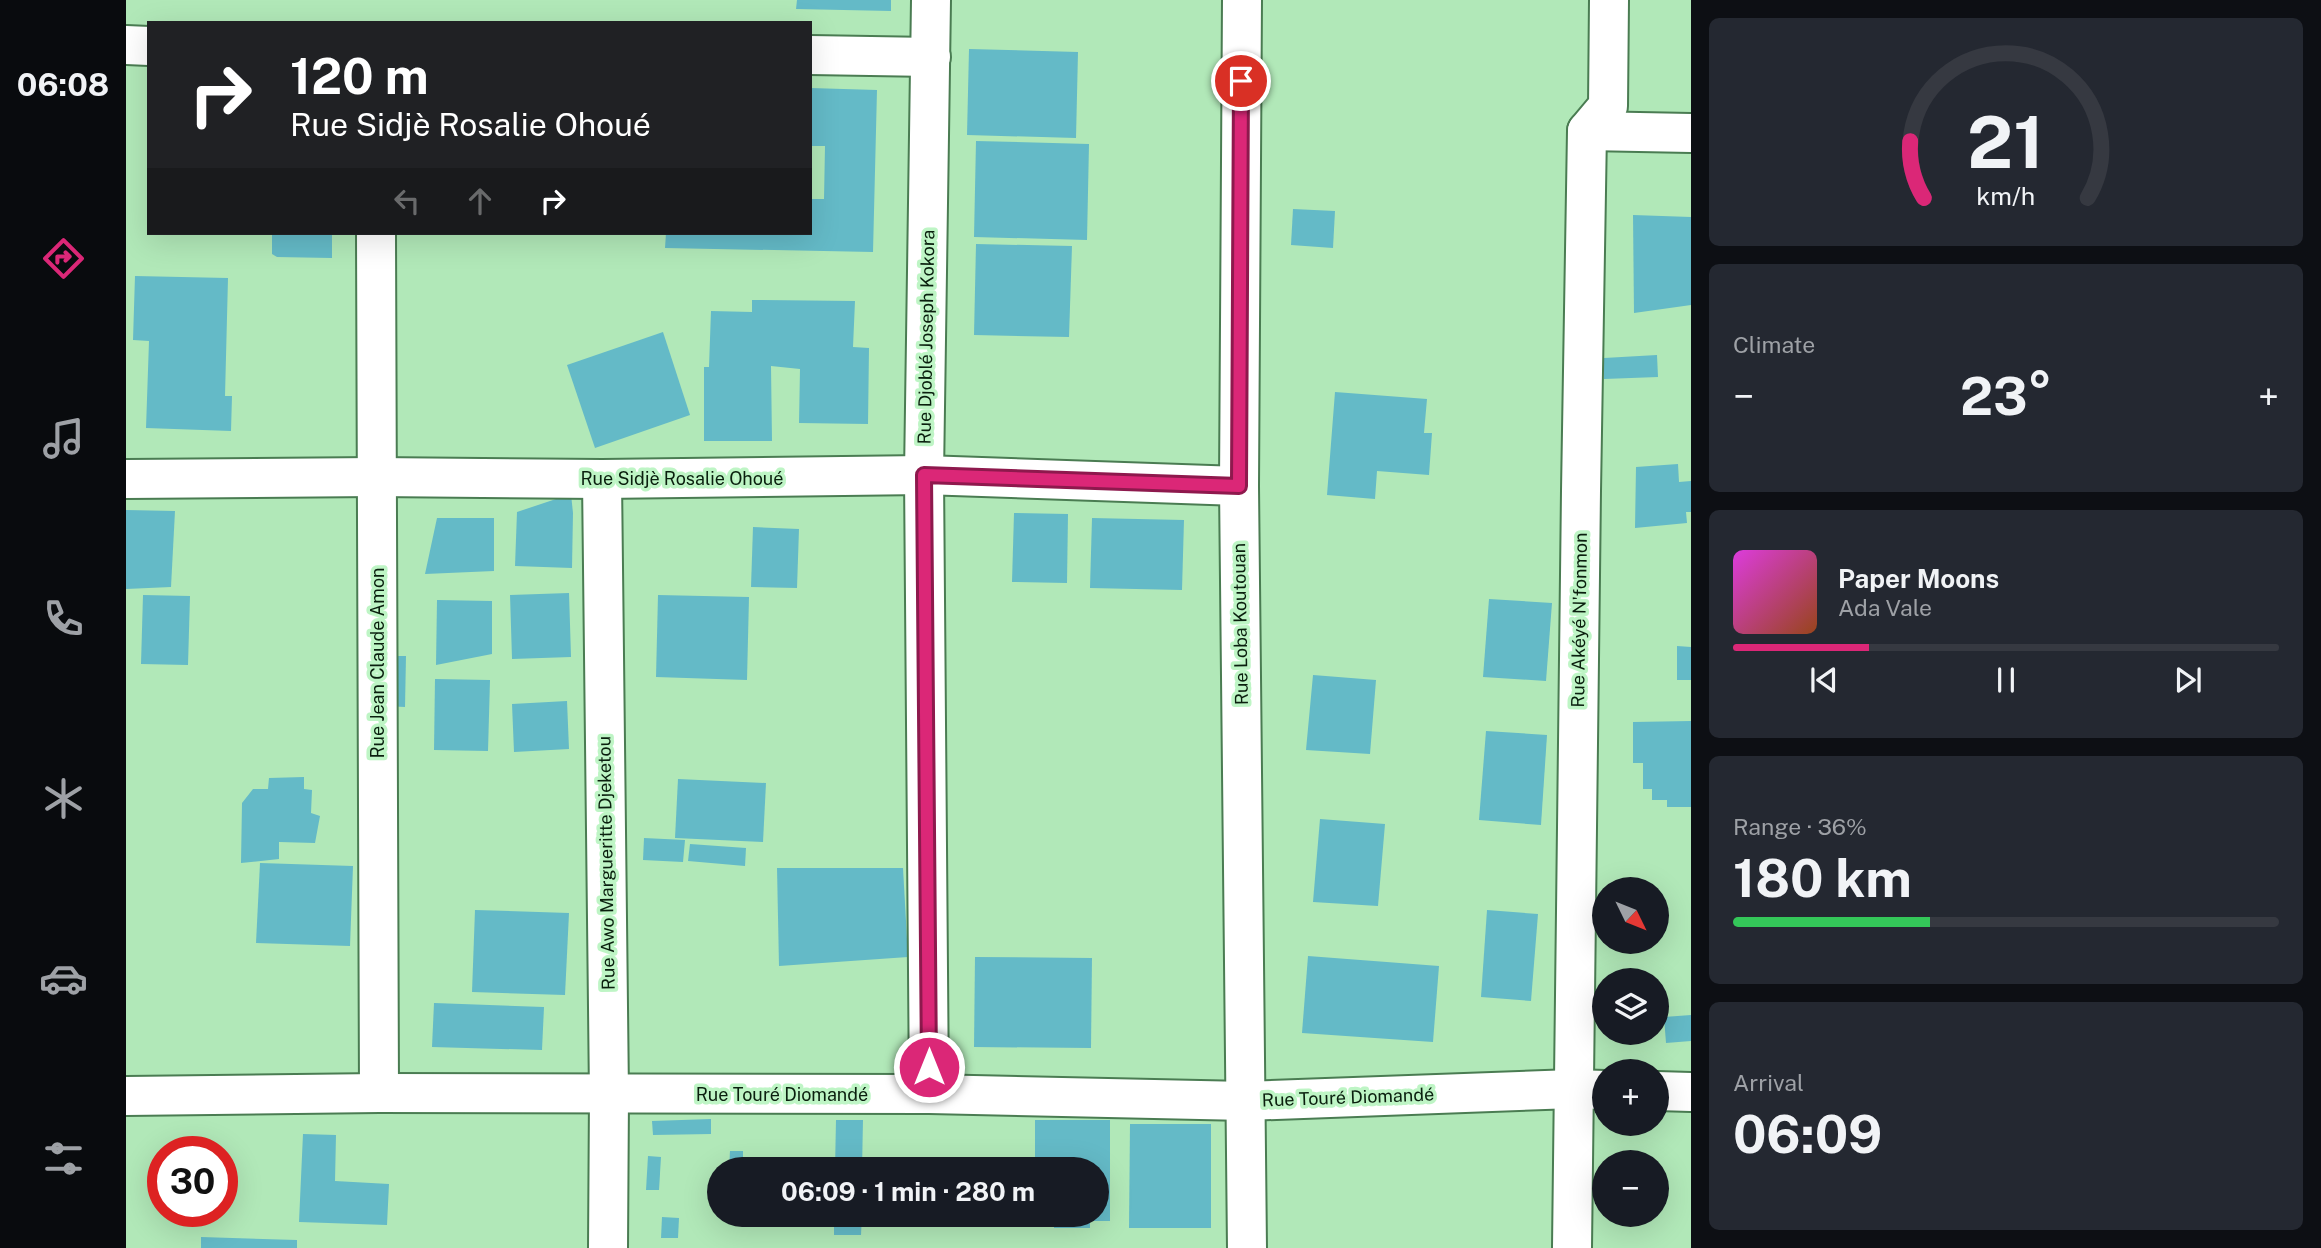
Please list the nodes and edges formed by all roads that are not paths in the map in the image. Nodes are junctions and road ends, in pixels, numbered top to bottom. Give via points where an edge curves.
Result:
1 (931, 0) edge
2 (1242, 0) edge
3 (1609, 0) edge
4 (126, 46) edge
5 (147, 46) edge
6 (812, 55) edge
7 (931, 57) junction
8 (1587, 131) junction
9 (1691, 133) edge
10 (376, 235) edge
11 (924, 475) junction
12 (376, 477) junction
13 (602, 479) junction
14 (126, 480) edge
15 (1239, 486) junction
16 (1589, 1090) edge
17 (1669, 1091) edge
18 (1691, 1092) edge
19 (379, 1093) junction
20 (929, 1094) junction
21 (609, 1095) junction
22 (126, 1096) edge
23 (1246, 1101) junction
24 (608, 1248) edge
25 (1247, 1248) edge
26 (1572, 1248) edge

1 - 7 street, Rue Djoblé Joseph Kokora
2 - 15 street, Rue Loba Koutouan
3 - 8 street via 1608,106
4 - 5 street
6 - 7 street
7 - 11 street, Rue Djoblé Joseph Kokora
8 - 9 street
8 - 16 street, Rue Akéyé N'fonmon
10 - 12 street, Rue Jean Claude Amon
11 - 13 street, Rue Sidjè Rosalie Ohoué
11 - 15 street, Rue Sidjè Rosalie Ohoué
11 - 20 street, Rue Djoblé Joseph Kokora
12 - 13 street, Rue Sidjè Rosalie Ohoué
12 - 14 street, Rue Sidjè Rosalie Ohoué
12 - 19 street, Rue Jean Claude Amon
13 - 21 street, Rue Awo Margueritte Djeketou
15 - 23 street, Rue Loba Koutouan
16 - 23 street, Rue Touré Diomandé
16 - 26 street, Rue Akéyé N'fonmon
17 - 18 street
19 - 21 street, Rue Touré Diomandé
19 - 22 street, Rue Touré Diomandé
20 - 21 street, Rue Touré Diomandé
20 - 23 street, Rue Touré Diomandé
21 - 24 street, Rue Awo Margueritte Djeketou
23 - 25 street, Rue Loba Koutouan

